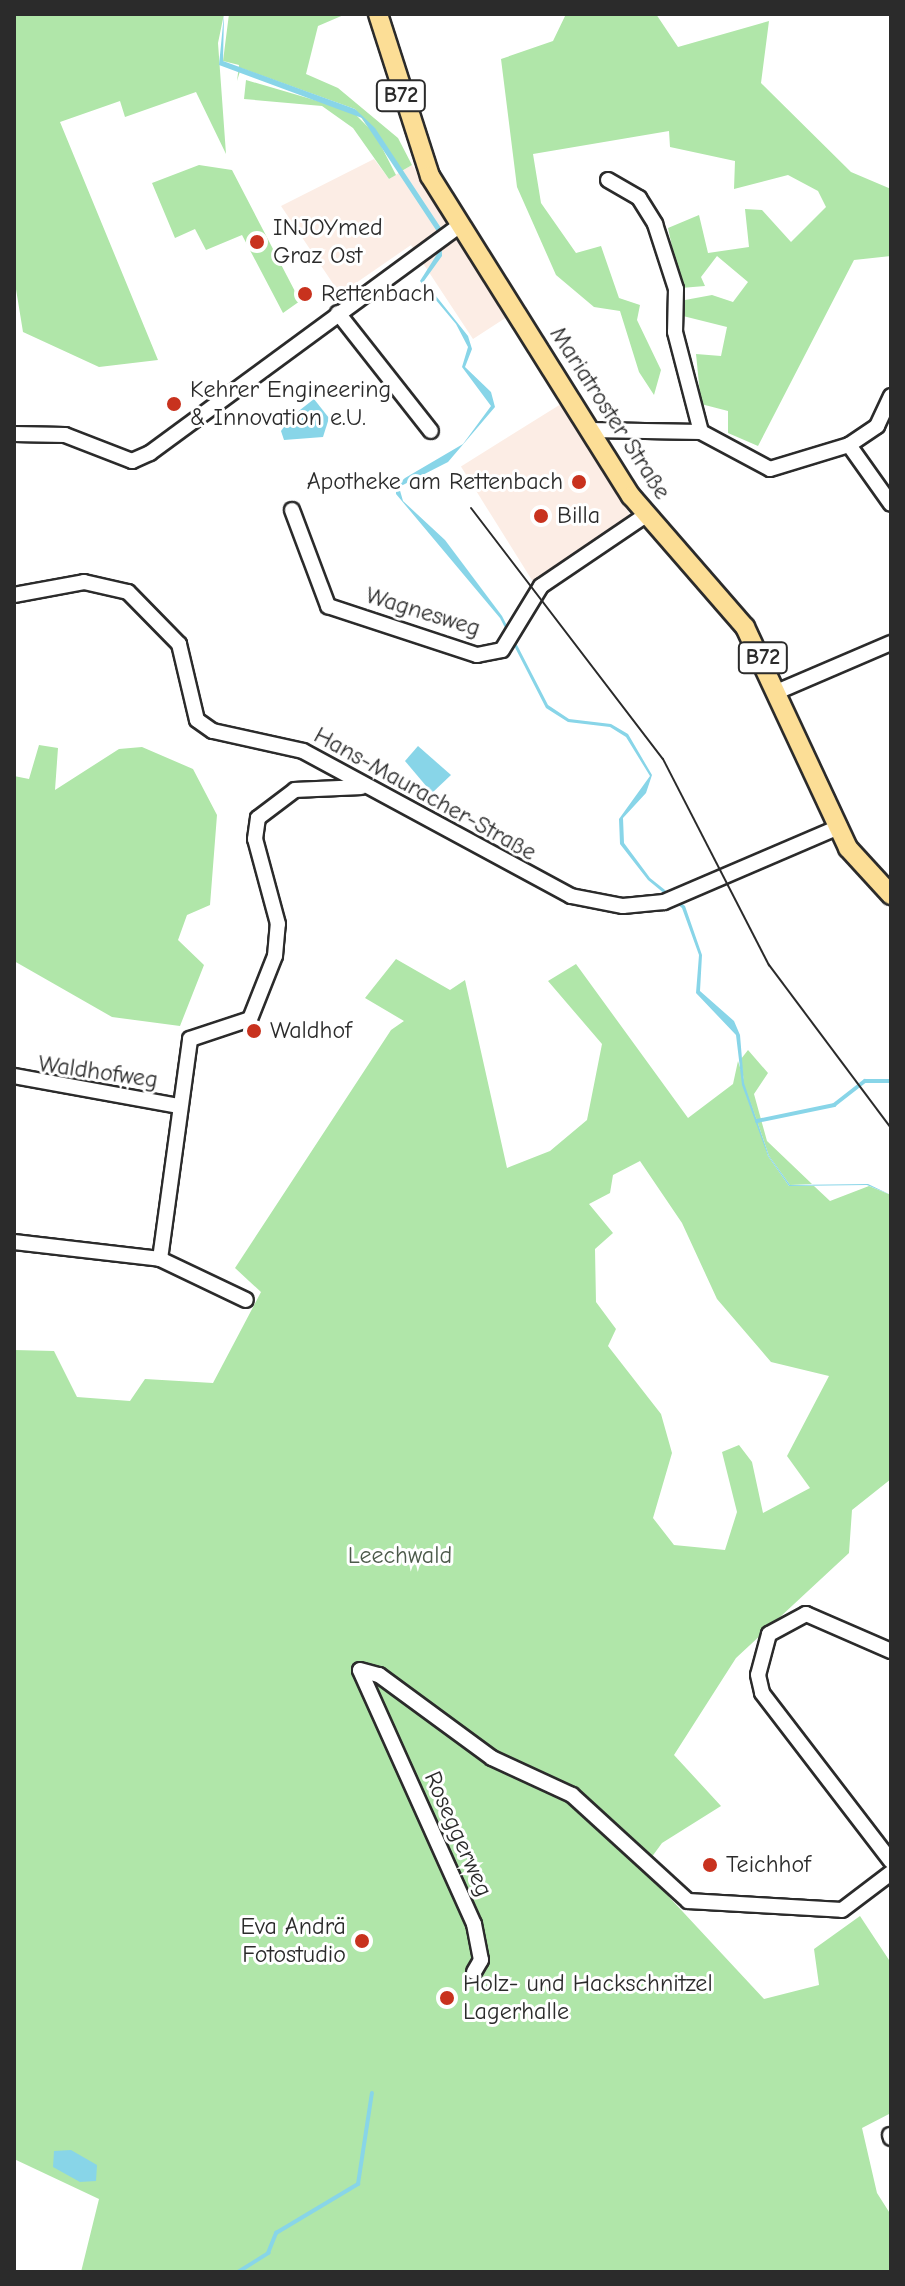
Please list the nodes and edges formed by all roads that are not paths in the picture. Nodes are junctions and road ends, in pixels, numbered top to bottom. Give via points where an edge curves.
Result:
1 (378, 14) edge
2 (608, 180) dead end
3 (453, 230) junction
4 (338, 313) junction
5 (891, 396) edge
6 (589, 430) junction
7 (431, 431) dead end
8 (701, 432) junction
9 (14, 434) edge
10 (849, 445) junction
11 (891, 504) edge
12 (292, 510) dead end
13 (646, 515) junction
14 (14, 595) edge
15 (891, 643) edge
16 (779, 691) junction
17 (366, 787) junction
18 (837, 828) junction
19 (891, 895) edge
20 (14, 1076) edge
21 (179, 1106) junction
22 (14, 1242) edge
23 (160, 1259) junction
24 (246, 1300) dead end
25 (891, 1651) edge
26 (891, 1861) edge
27 (891, 1873) edge
28 (474, 1972) dead end

1 - 3 main road, Mariatroster Straße / B72 via 420,154
2 - 8 street via 639,198 655,224 676,289 675,332
3 - 4 street
3 - 6 main road, Mariatroster Straße / B72
4 - 7 street
4 - 9 street via 132,461 65,435
5 - 10 street via 877,426
6 - 8 street
6 - 13 main road, Mariatroster Straße / B72
8 - 10 street via 770,469
10 - 11 street
12 - 13 street, Wagnesweg via 328,606 477,655 504,647 541,586
13 - 16 main road, Mariatroster Straße / B72 via 732,608
14 - 17 street, Hans-Mauracher-Straße via 84,582 128,592 179,644 197,720 213,731 303,751
15 - 16 street
16 - 18 main road, Mariatroster Straße / B72
17 - 18 street, Hans-Mauracher-Straße via 571,896 623,906 664,902
17 - 21 street, Waldhofweg via 295,790 258,818 255,839 278,924 275,956 250,1019 190,1039
18 - 19 main road, Mariatroster Straße / B72
20 - 21 street, Waldhofweg
21 - 23 street, Waldhofweg via 176,1175
22 - 23 street
23 - 24 street
25 - 26 street via 806,1614 769,1634 758,1662 762,1693
27 - 28 street, Roseggerweg via 842,1910 688,1901 572,1795 492,1758 379,1675 360,1670 474,1924 481,1960

